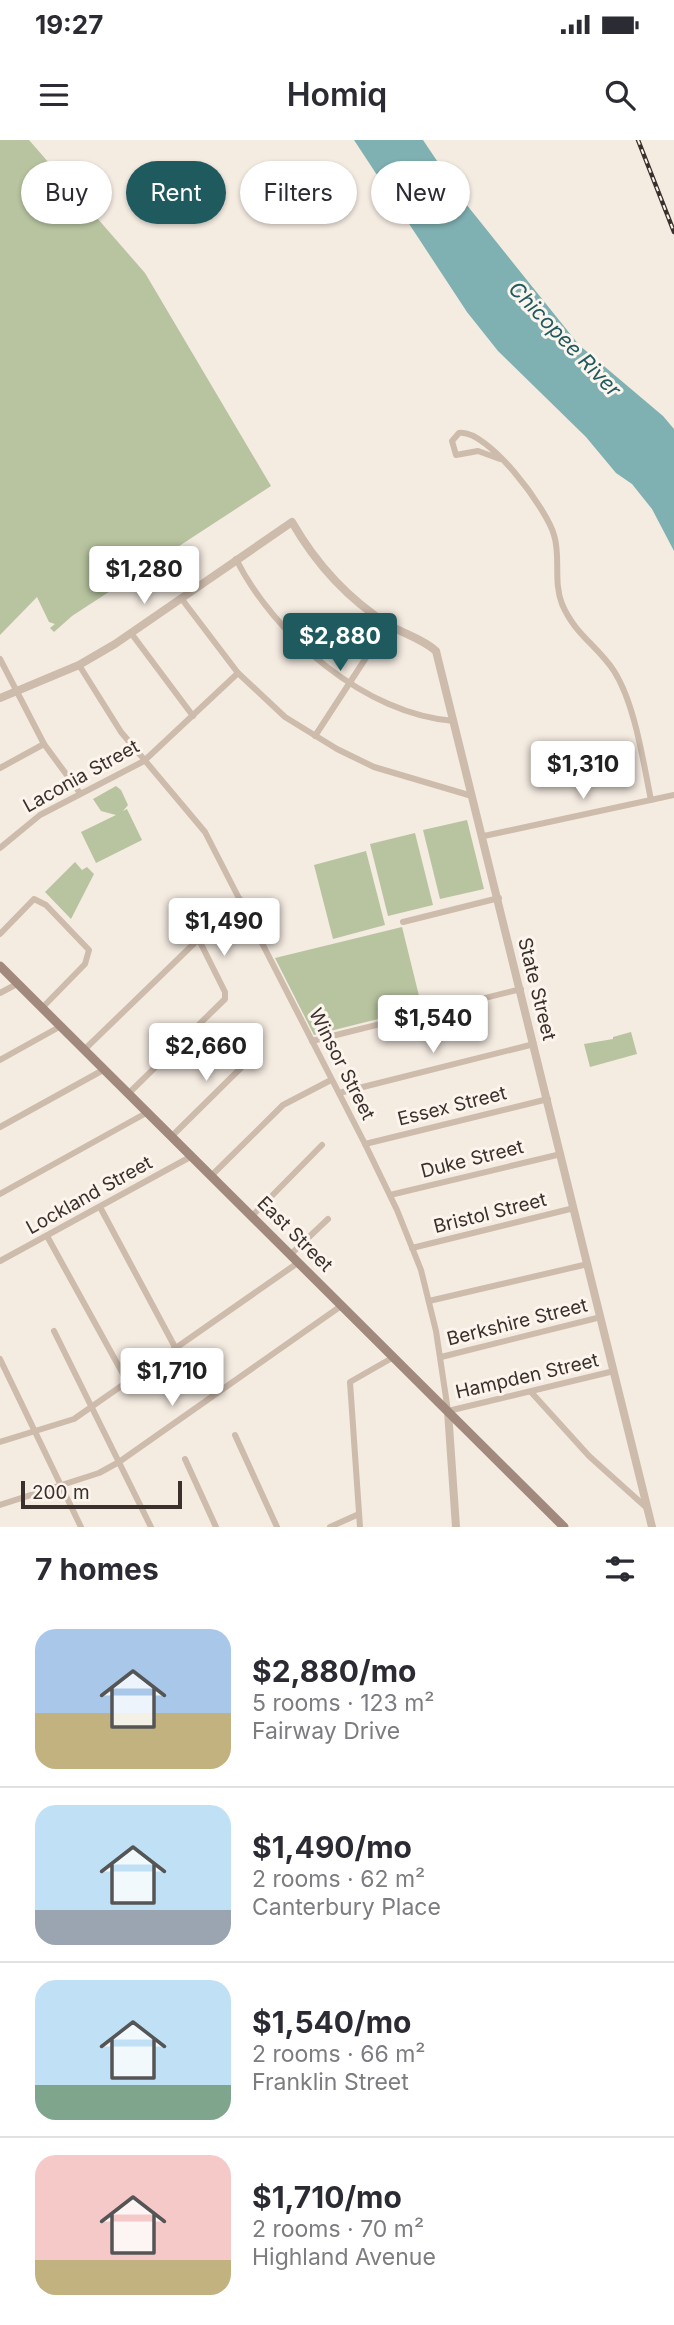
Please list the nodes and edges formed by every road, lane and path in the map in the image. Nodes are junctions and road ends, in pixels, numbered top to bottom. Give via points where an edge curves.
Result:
1 (500, 459) junction
2 (236, 559) junction
3 (181, 598) junction
4 (388, 624) junction
5 (131, 633) junction
6 (0, 659) edge
7 (79, 665) junction
8 (238, 673) junction
9 (350, 683) junction
10 (16, 691) junction
11 (0, 698) edge
12 (193, 716) junction
13 (454, 721) junction
14 (316, 736) junction
15 (44, 744) junction
16 (144, 761) junction
17 (0, 768) edge
18 (80, 793) junction
19 (674, 795) edge
20 (474, 796) junction
21 (651, 800) junction
22 (484, 836) junction
23 (0, 848) edge
24 (499, 898) junction
25 (240, 899) junction
26 (403, 922) dead end
27 (0, 934) edge
28 (198, 938) junction
29 (0, 966) edge
30 (17, 984) junction
31 (521, 989) junction
32 (0, 993) edge
33 (42, 1007) junction
34 (61, 1026) junction
35 (312, 1041) junction
36 (534, 1044) junction
37 (85, 1049) junction
38 (259, 1050) dead end
39 (0, 1060) edge
40 (105, 1069) junction
41 (331, 1080) junction
42 (129, 1093) junction
43 (339, 1093) junction
44 (548, 1099) junction
45 (148, 1112) junction
46 (0, 1127) edge
47 (172, 1136) junction
48 (365, 1144) junction
49 (322, 1145) dead end
50 (561, 1154) junction
51 (192, 1156) junction
52 (212, 1175) junction
53 (0, 1194) edge
54 (390, 1195) junction
55 (100, 1206) junction
56 (574, 1208) junction
57 (252, 1216) junction
58 (328, 1219) dead end
59 (47, 1236) junction
60 (412, 1248) junction
61 (291, 1254) junction
62 (0, 1261) edge
63 (299, 1262) junction
64 (588, 1264) junction
65 (429, 1301) junction
66 (341, 1306) junction
67 (601, 1317) junction
68 (54, 1331) dead end
69 (176, 1349) junction
70 (440, 1357) junction
71 (392, 1358) junction
72 (0, 1359) edge
73 (614, 1371) junction
74 (8, 1376) junction
75 (0, 1378) edge
76 (128, 1383) junction
77 (531, 1392) junction
78 (92, 1408) junction
79 (448, 1411) junction
80 (35, 1432) junction
81 (235, 1435) dead end
82 (0, 1442) edge
83 (186, 1458) dead end
84 (119, 1462) junction
85 (63, 1486) junction
86 (0, 1505) edge
87 (648, 1509) junction
88 (359, 1514) junction
89 (81, 1527) edge
90 (151, 1527) edge
91 (216, 1527) edge
92 (277, 1527) edge
93 (330, 1527) edge
94 (360, 1527) edge
95 (456, 1527) edge
96 (564, 1527) edge
97 (652, 1527) edge

1 - 1 street via 470,433 459,433 452,441 453,451 460,456 478,451
1 - 21 street via 538,500 551,523 562,602 584,640 608,662 622,684
2 - 3 street
2 - 4 street, State Street via 292,522 335,582
2 - 9 street via 274,617
3 - 5 street
3 - 8 street
4 - 9 street
4 - 13 street, State Street via 436,651
5 - 7 street
5 - 12 street
6 - 10 street
7 - 10 street
7 - 16 street, Winsor Street via 100,704
8 - 12 street, Laconia Street
8 - 14 street via 285,717
9 - 13 street via 399,707
9 - 14 street
10 - 11 street
10 - 15 street
12 - 16 street, Laconia Street
13 - 20 street, State Street
14 - 20 street via 374,767
15 - 17 street
15 - 18 street
16 - 18 street, Laconia Street
16 - 25 street, Winsor Street via 199,822
18 - 23 street, Laconia Street via 28,823
19 - 21 street
20 - 22 street, State Street
21 - 22 street
22 - 24 street, State Street
24 - 26 street
24 - 31 street, State Street
25 - 28 street
25 - 35 street, Winsor Street
27 - 33 street via 34,899 85,944 90,954 85,964
28 - 37 street
28 - 42 street via 225,999
29 - 30 main road, East Street
30 - 32 street
30 - 33 main road, East Street
31 - 35 street
31 - 36 street, State Street
33 - 34 main road, East Street
34 - 37 main road, East Street
34 - 39 street
35 - 41 street, Winsor Street
36 - 43 street
36 - 44 street, State Street
37 - 40 main road, East Street
38 - 47 street
40 - 42 main road, East Street
40 - 46 street
41 - 43 street, Winsor Street
41 - 52 street via 283,1105
42 - 45 main road, East Street
43 - 48 street, Winsor Street
44 - 48 street, Essex Street
44 - 50 street, State Street
45 - 47 main road, East Street
45 - 53 street
47 - 51 main road, East Street
48 - 54 street, Winsor Street
49 - 57 street
50 - 54 street, Duke Street
50 - 56 street, State Street
51 - 52 main road, East Street
51 - 55 street, Lockland Street
52 - 57 main road, East Street
54 - 60 street, Winsor Street
55 - 59 street, Lockland Street
55 - 69 street
56 - 60 street, Bristol Street
56 - 64 street, State Street
57 - 61 main road, East Street
58 - 61 street
59 - 62 street, Lockland Street
59 - 76 street
60 - 65 street, Winsor Street
61 - 63 main road, East Street
63 - 66 main road, East Street
63 - 69 street
64 - 65 street
64 - 67 street, State Street
65 - 70 street, Winsor Street
66 - 71 main road, East Street
66 - 84 street
67 - 70 street, Berkshire Street
67 - 73 street, State Street
68 - 78 street
69 - 76 street
70 - 79 street, Winsor Street
71 - 79 main road, East Street
71 - 88 street via 350,1382
72 - 74 street
73 - 77 street, Hampden Street
73 - 87 street, State Street
74 - 75 street
74 - 80 street
76 - 78 street
77 - 79 street, Hampden Street
77 - 87 street via 589,1456
78 - 80 street
78 - 84 street
79 - 95 street, Winsor Street
79 - 96 main road, East Street
80 - 82 street
80 - 85 street
81 - 92 street
83 - 91 street
84 - 85 street
84 - 90 street
85 - 86 street
85 - 89 street
87 - 97 street, State Street
88 - 93 street
88 - 94 street

